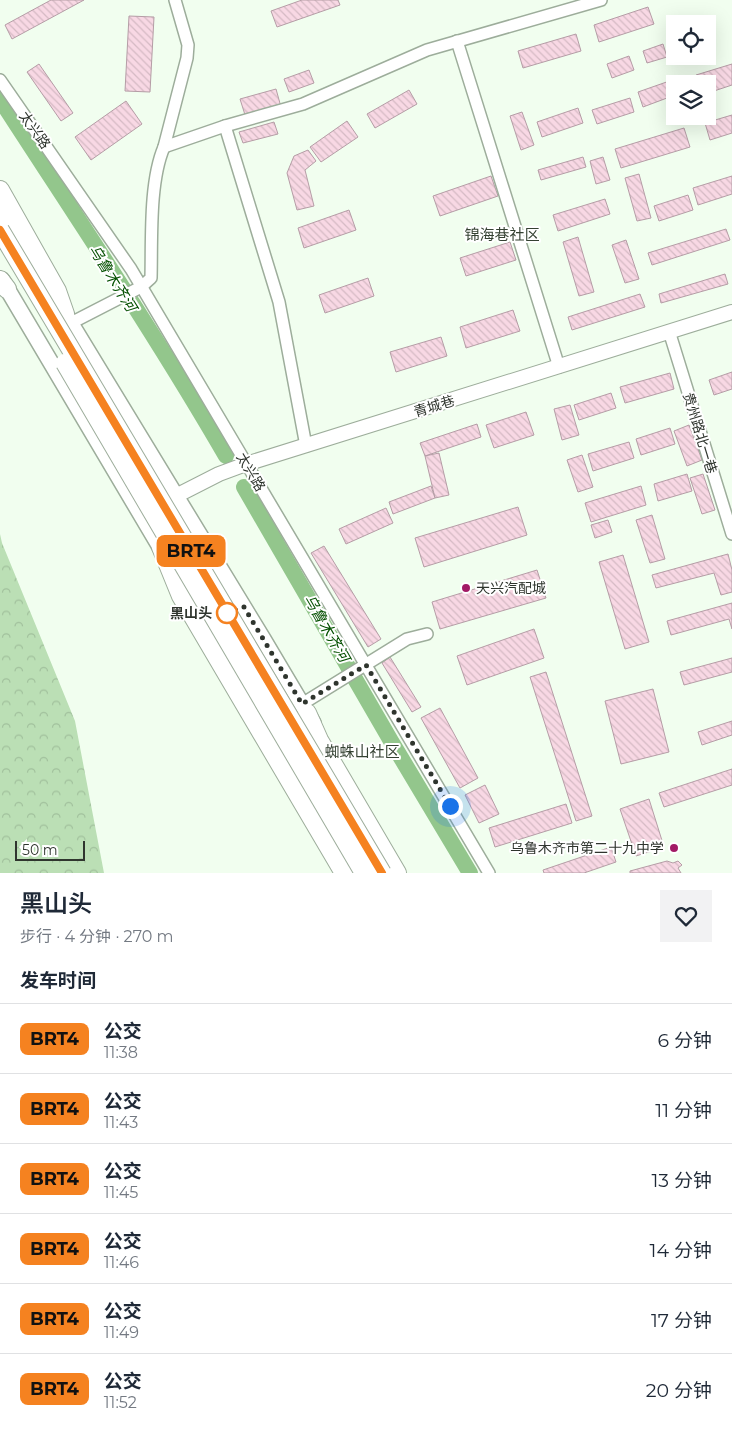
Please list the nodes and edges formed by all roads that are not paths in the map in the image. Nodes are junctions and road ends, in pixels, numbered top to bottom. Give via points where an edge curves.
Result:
1 (175, 0) edge
2 (602, 0) edge
3 (457, 42) junction
4 (0, 80) edge
5 (225, 126) junction
6 (164, 147) junction
7 (0, 190) edge
8 (0, 212) edge
9 (0, 230) edge
10 (0, 252) edge
11 (2, 282) edge
12 (132, 292) junction
13 (732, 312) edge
14 (68, 318) junction
15 (669, 331) junction
16 (559, 367) junction
17 (306, 446) junction
18 (246, 464) junction
19 (176, 496) junction
20 (142, 515) junction
21 (732, 534) edge
22 (161, 547) junction
23 (427, 634) dead end
24 (363, 667) junction
25 (304, 709) junction
26 (344, 873) edge
27 (352, 873) edge
28 (364, 873) edge
29 (382, 873) edge
30 (399, 873) edge
31 (489, 873) edge

1 - 6 street via 188,46
2 - 3 street
3 - 5 street via 427,50 303,104
3 - 16 street
4 - 12 street, 太兴路 via 126,262
5 - 6 street
5 - 17 street via 279,302
6 - 12 street via 154,190 151,278
7 - 14 highway via 57,291
8 - 14 main road
9 - 29 highway, bridge
10 - 28 highway, bridge
11 - 20 main road
12 - 14 street
12 - 18 street, 太兴路
13 - 15 street, 青城巷
14 - 19 main road
15 - 16 street, 青城巷
15 - 21 street, 贵州路北一巷
16 - 17 street, 青城巷
17 - 18 street, 青城巷
18 - 19 street, 青城巷
18 - 24 street, 太兴路
19 - 20 street, 青城巷
19 - 25 main road
20 - 22 main road
22 - 26 highway via 181,596
22 - 27 main road
23 - 24 street via 407,640
24 - 25 street
24 - 31 street, 太兴路
25 - 30 main road
25 - 30 highway via 319,740

